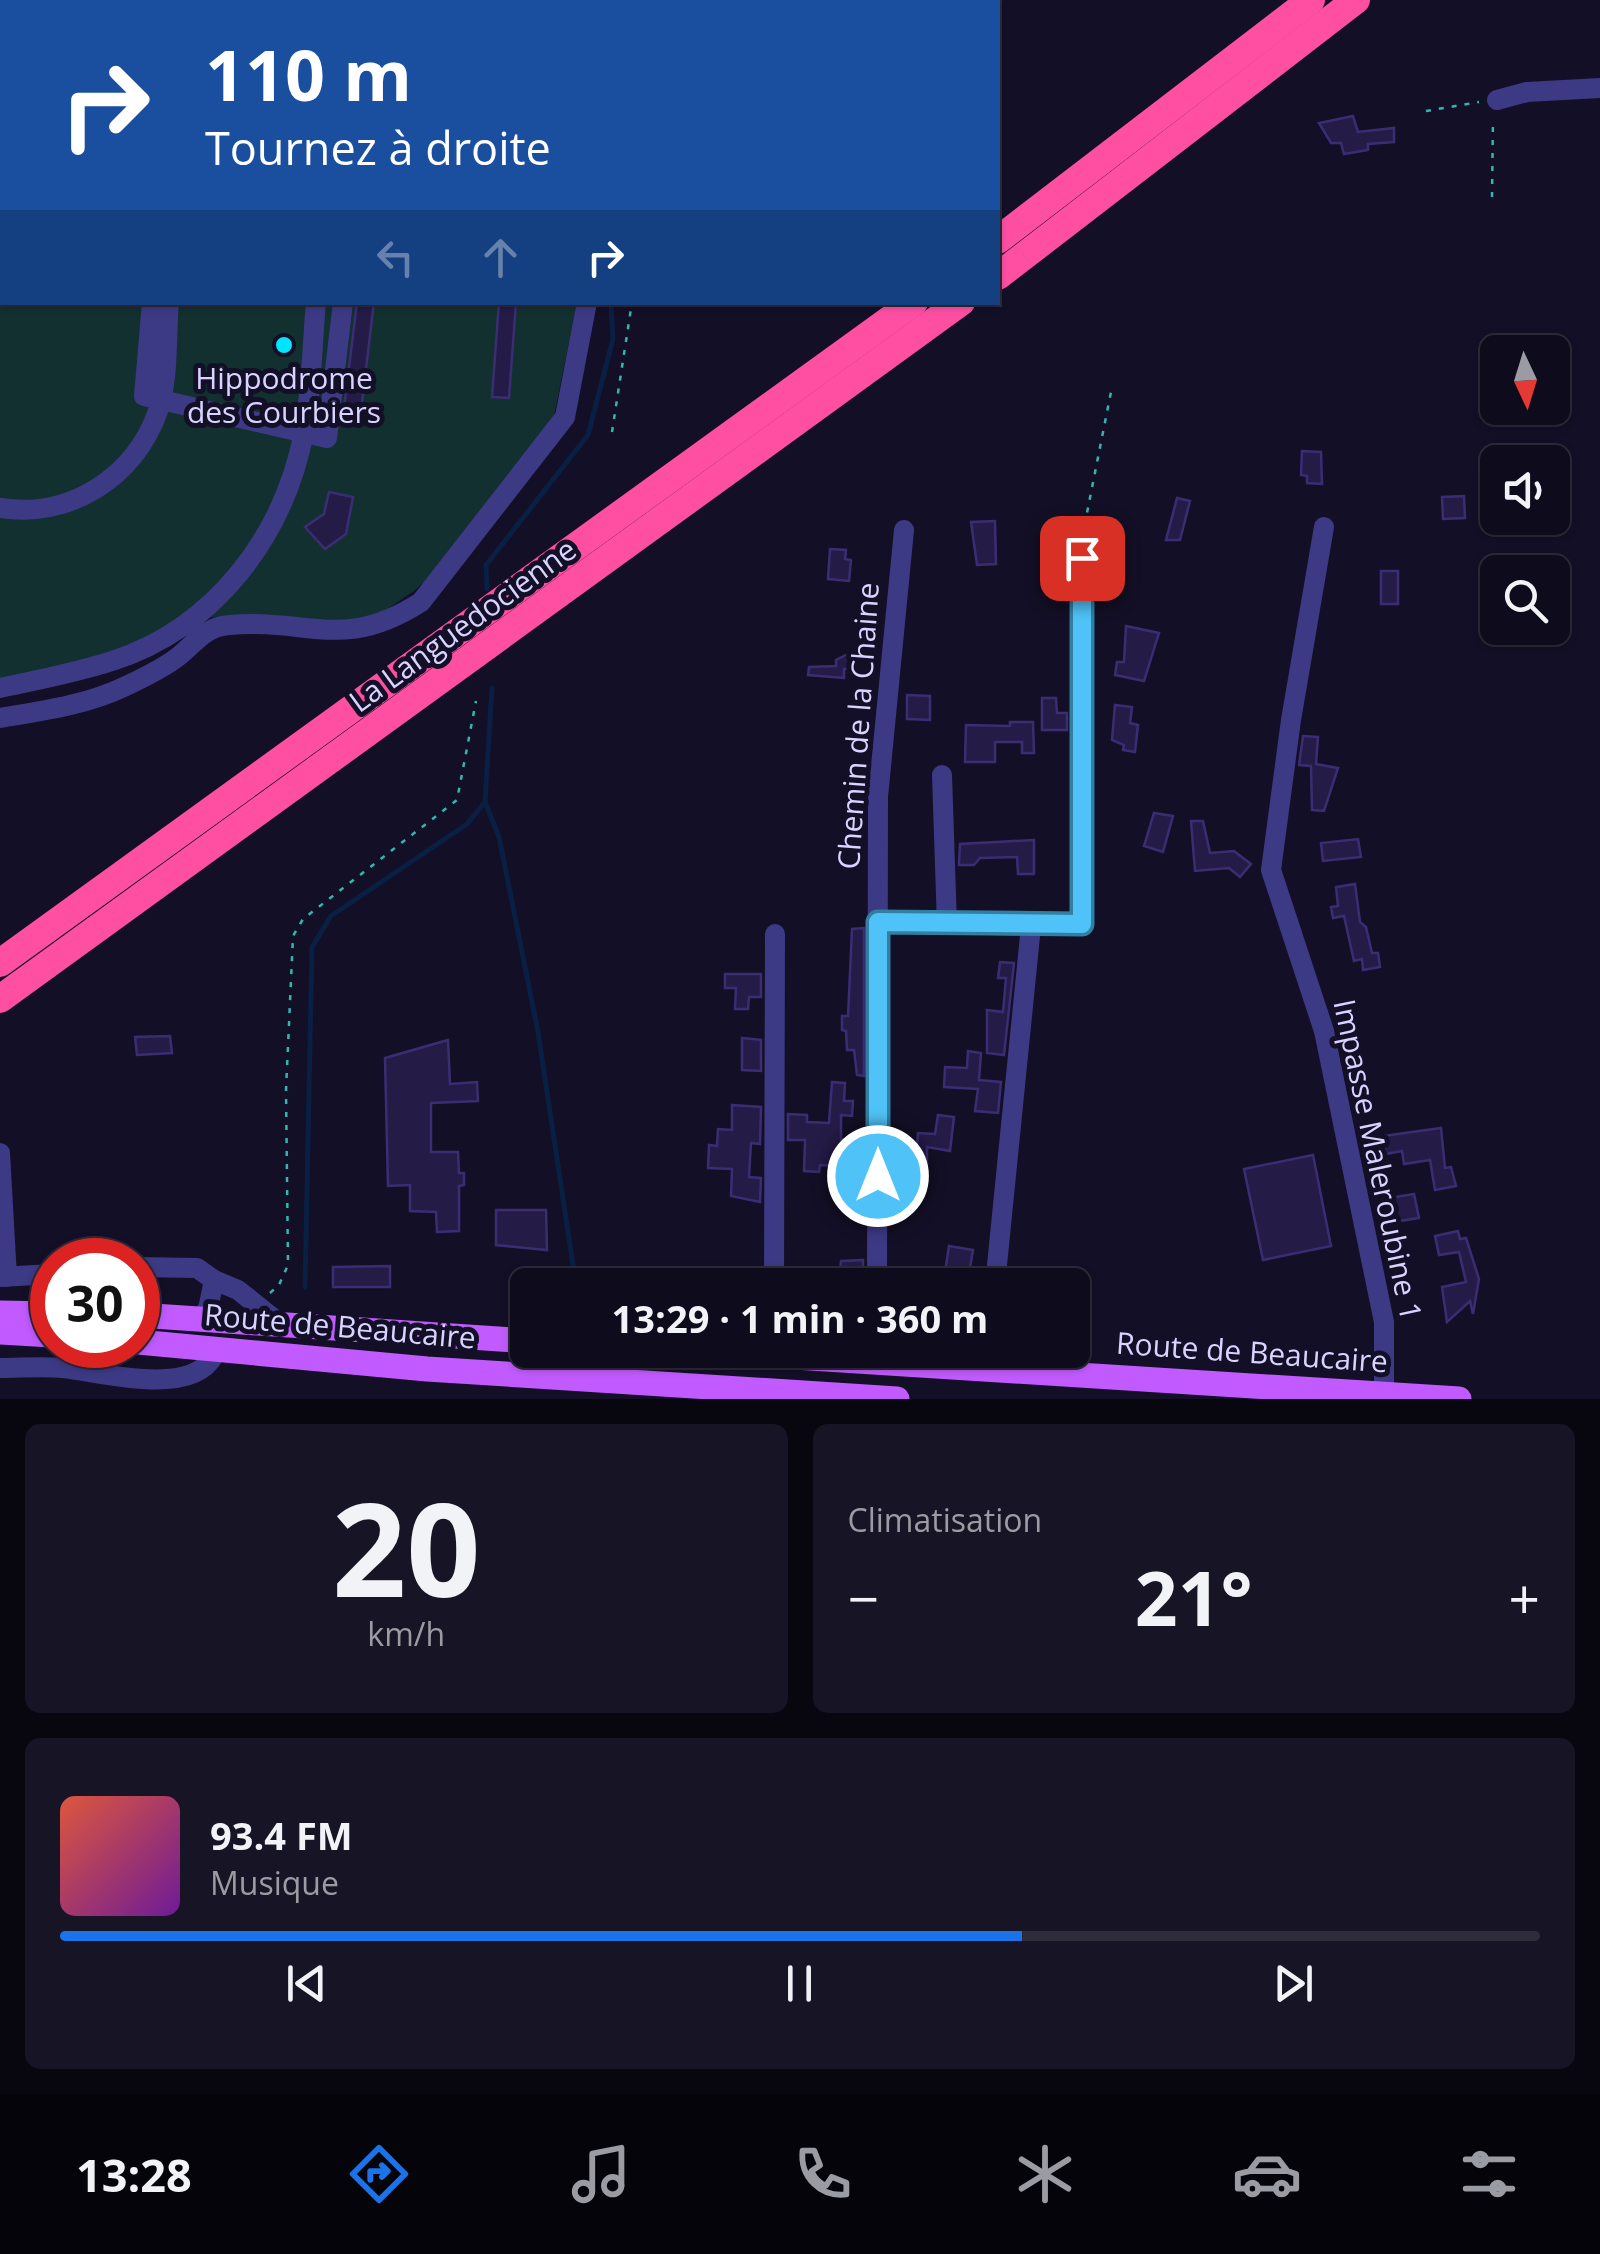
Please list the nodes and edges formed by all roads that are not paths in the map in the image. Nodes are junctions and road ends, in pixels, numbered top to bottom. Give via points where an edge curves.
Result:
1 (1311, 0) edge
2 (1356, 0) edge
3 (1600, 88) edge
4 (1498, 100) road end
5 (1000, 238) edge
6 (1000, 274) edge
7 (152, 305) edge
8 (169, 305) edge
9 (316, 305) edge
10 (343, 305) edge
11 (586, 305) edge
12 (910, 305) edge
13 (957, 305) edge
14 (160, 400) junction
15 (304, 432) junction
16 (0, 508) edge
17 (1324, 527) dead end
18 (904, 530) dead end
19 (1082, 558) road end
20 (0, 688) edge
21 (0, 718) edge
22 (942, 775) dead end
23 (878, 922) junction
24 (947, 926) junction
25 (1031, 926) junction
26 (774, 934) dead end
27 (0, 964) edge
28 (0, 999) edge
29 (0, 1153) edge
30 (160, 1267) edge
31 (774, 1268) edge
32 (877, 1268) edge
33 (997, 1268) edge
34 (30, 1275) edge
35 (4, 1277) edge
36 (214, 1280) junction
37 (0, 1313) edge
38 (30, 1314) edge
39 (160, 1316) edge
40 (200, 1318) junction
41 (278, 1322) junction
42 (0, 1332) edge
43 (30, 1334) edge
44 (510, 1340) edge
45 (160, 1344) edge
46 (217, 1348) junction
47 (0, 1368) edge
48 (1089, 1368) edge
49 (1384, 1394) junction
50 (811, 1396) edge
51 (896, 1399) edge
52 (1459, 1399) edge

1 - 5 highway
2 - 6 highway
3 - 4 street
7 - 14 street via 144,396
8 - 14 street
9 - 15 street
10 - 15 street via 327,438
11 - 21 street via 565,416 421,602 389,622 354,631 229,625 207,630 177,658 124,688 63,708
12 - 27 highway, La Languedocienne
13 - 28 highway, La Languedocienne
14 - 15 street
14 - 16 street via 134,455 100,487 60,506
15 - 20 street via 272,526 236,579 203,612 115,660
17 - 49 street, Impasse Maleroubine 1 via 1272,870 1324,1030 1384,1322
18 - 23 street, Chemin de la Chaine via 878,797
19 - 25 street via 1082,924
22 - 24 street
23 - 24 street
23 - 32 street, Chemin de la Chaine
24 - 25 street
25 - 33 street
26 - 31 street
29 - 35 street
30 - 36 street via 197,1268
34 - 35 street
36 - 40 street
36 - 41 street
37 - 38 main road
39 - 40 main road, Route de Beaucaire
40 - 41 main road, Route de Beaucaire
41 - 44 main road, Route de Beaucaire
42 - 43 main road
45 - 46 main road, Route de Beaucaire
46 - 47 street via 200,1382 184,1390 150,1390 61,1368
46 - 50 main road, Route de Beaucaire
48 - 49 main road, Route de Beaucaire
49 - 52 main road, Route de Beaucaire
50 - 51 main road, Route de Beaucaire

